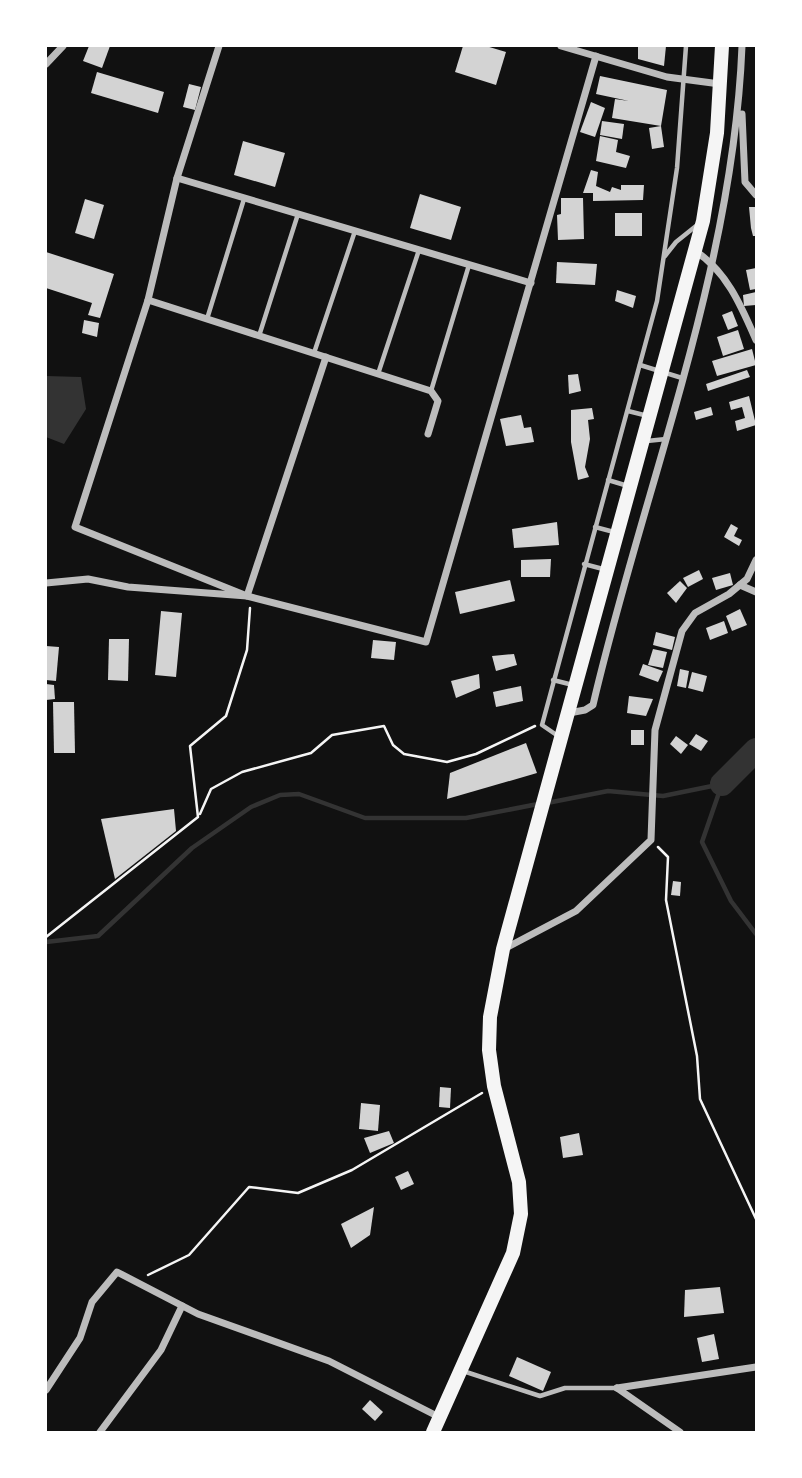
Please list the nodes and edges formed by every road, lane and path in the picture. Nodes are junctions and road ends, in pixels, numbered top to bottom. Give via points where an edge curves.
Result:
1 (63, 46) edge
2 (219, 46) edge
3 (561, 46) edge
4 (686, 46) edge
5 (722, 46) edge
6 (743, 46) edge
7 (596, 56) junction
8 (46, 64) edge
9 (684, 80) junction
10 (721, 84) junction
11 (741, 91) junction
12 (177, 178) junction
13 (757, 195) edge
14 (244, 198) junction
15 (298, 214) junction
16 (703, 221) junction
17 (355, 231) junction
18 (419, 250) junction
19 (695, 251) junction
20 (664, 257) junction
21 (712, 261) junction
22 (470, 265) junction
23 (531, 284) junction
24 (148, 300) junction
25 (207, 319) junction
26 (259, 336) junction
27 (757, 340) edge
28 (314, 353) junction
29 (326, 357) junction
30 (640, 365) junction
31 (663, 372) junction
32 (378, 374) junction
33 (682, 378) junction
34 (431, 391) junction
35 (628, 411) junction
36 (651, 416) junction
37 (428, 434) dead end
38 (667, 439) junction
39 (644, 441) junction
40 (608, 480) junction
41 (631, 487) junction
42 (595, 527) junction
43 (618, 533) junction
44 (757, 560) edge
45 (584, 564) junction
46 (608, 570) junction
47 (46, 583) edge
48 (740, 585) junction
49 (757, 592) edge
50 (247, 596) junction
51 (553, 680) junction
52 (575, 685) junction
53 (568, 713) junction
54 (542, 725) junction
55 (561, 737) junction
56 (198, 817) junction
57 (651, 840) junction
58 (46, 936) edge
59 (503, 949) junction
60 (494, 1086) junction
61 (757, 1219) edge
62 (138, 1280) junction
63 (183, 1306) junction
64 (757, 1367) edge
65 (461, 1370) junction
66 (617, 1388) junction
67 (46, 1390) edge
68 (440, 1417) junction
69 (100, 1433) edge
70 (433, 1433) edge
71 (680, 1433) edge

1 - 8 street
2 - 12 street
3 - 7 street
4 - 9 lane
5 - 10 highway
6 - 11 street
7 - 9 street
7 - 23 street
9 - 10 street
9 - 20 lane
10 - 16 highway
11 - 13 street via 745,182
11 - 21 street
12 - 14 street
12 - 24 street
14 - 15 street
14 - 25 lane
15 - 17 street
15 - 26 lane
16 - 19 highway
16 - 20 lane
17 - 18 street
17 - 28 lane
18 - 22 street
18 - 32 lane
19 - 21 street
19 - 31 highway
20 - 30 lane
21 - 27 street
21 - 33 street
22 - 23 street
22 - 34 lane
23 - 50 street via 426,642
24 - 25 street
24 - 50 street via 75,527
25 - 26 street
26 - 28 street
28 - 29 street
29 - 32 street
29 - 50 street
30 - 31 lane
30 - 35 lane
31 - 33 lane
31 - 36 highway
32 - 34 street
33 - 38 street
34 - 37 street via 438,401
35 - 36 lane
35 - 40 lane
36 - 39 highway
38 - 39 lane
38 - 53 street via 593,705
39 - 41 highway
40 - 41 lane
40 - 42 lane
41 - 43 highway
42 - 43 lane
42 - 45 lane
43 - 46 highway
44 - 48 street
45 - 46 lane
45 - 51 lane
46 - 52 highway
47 - 50 street via 88,579 128,587
48 - 49 street
48 - 57 street via 695,613 682,631 655,730
50 - 56 path via 251,615 247,650 226,716 190,746
51 - 52 lane
51 - 54 lane
52 - 53 highway
53 - 55 highway
54 - 55 lane
54 - 56 path via 447,762 404,754 393,745 384,726 332,735 310,753 242,772 211,789
55 - 59 highway
56 - 58 path
57 - 59 street via 576,911
57 - 61 path via 668,856 666,900 697,1056 700,1099
59 - 60 highway via 490,1017
60 - 62 path via 352,1170 299,1193 249,1187 189,1255
60 - 65 highway via 519,1182 521,1214 513,1253
62 - 63 street
62 - 67 street via 117,1272 92,1301 80,1338
63 - 68 street via 329,1361
63 - 69 street via 161,1350
64 - 66 street
65 - 66 lane via 540,1396 565,1388
65 - 68 highway
66 - 71 street
68 - 70 highway

